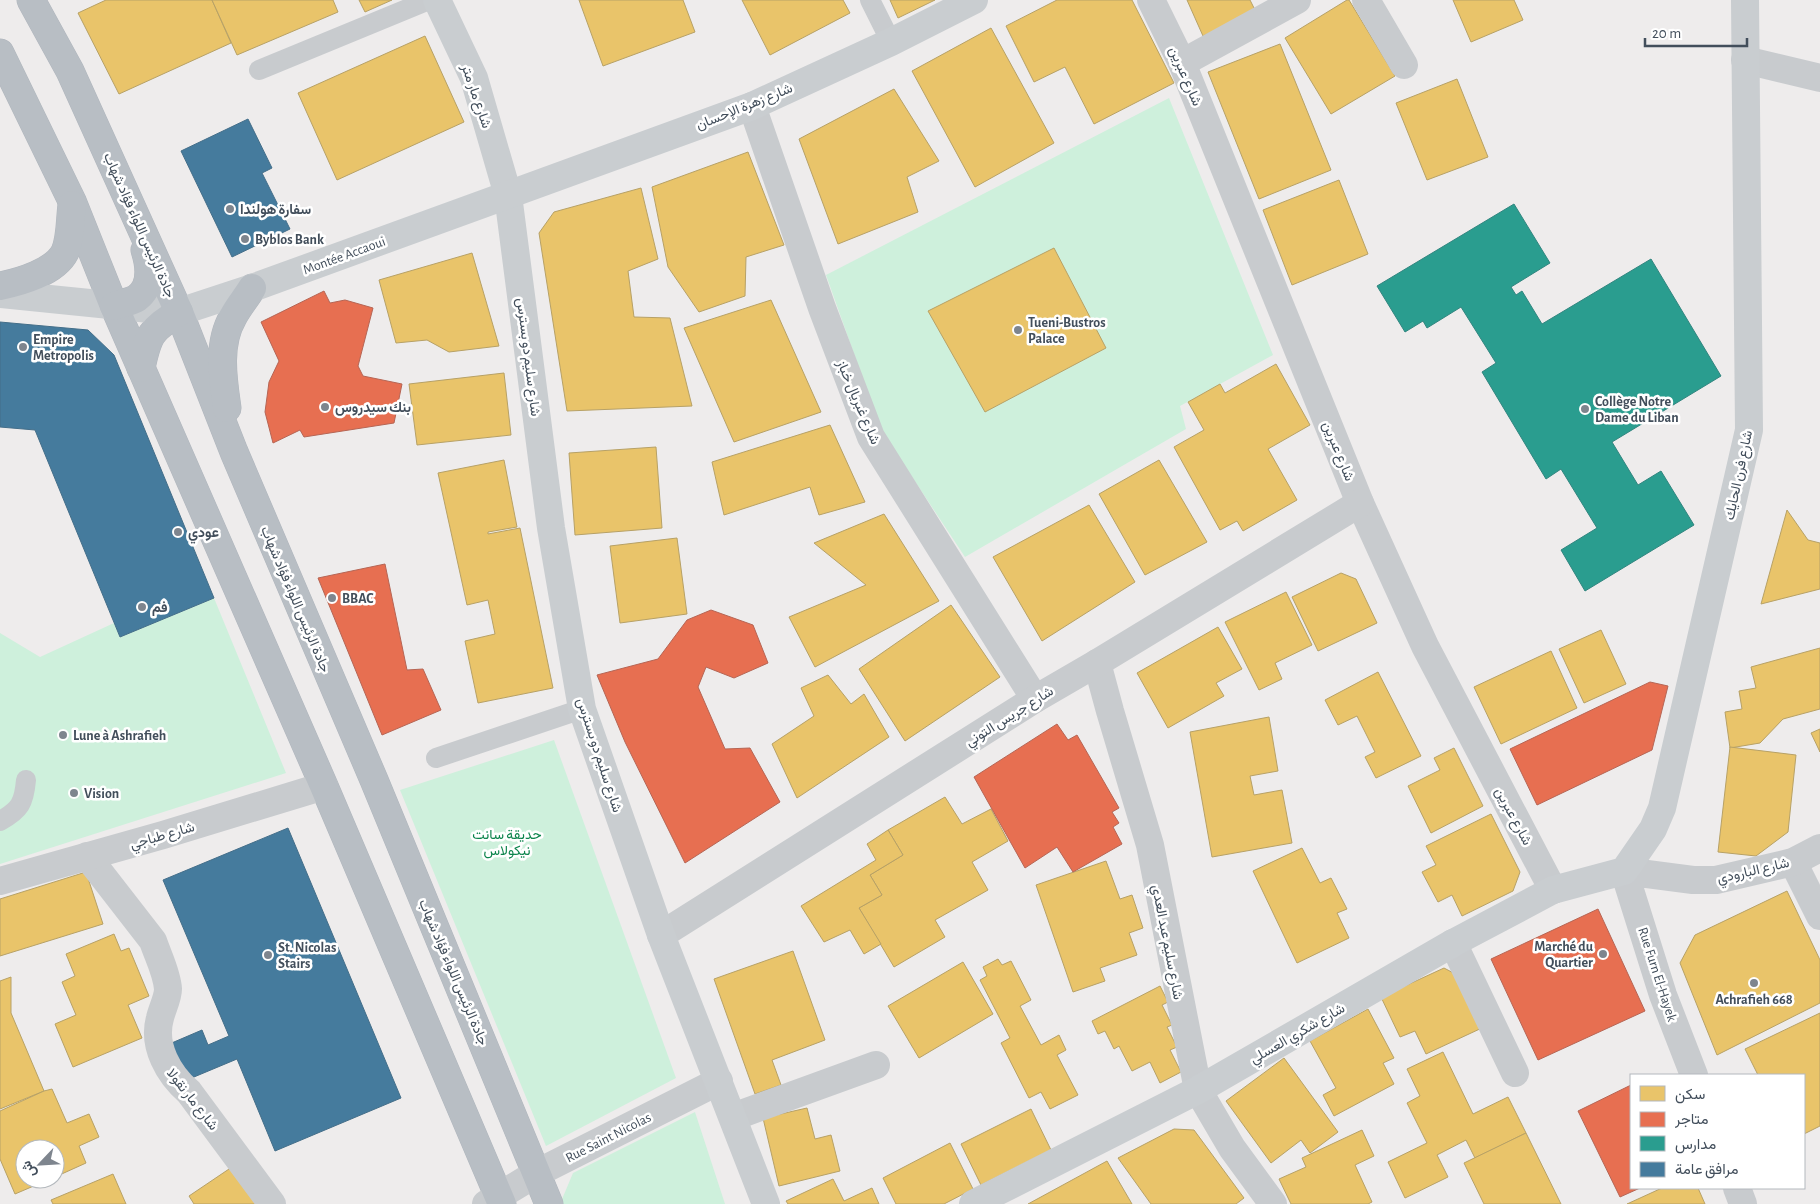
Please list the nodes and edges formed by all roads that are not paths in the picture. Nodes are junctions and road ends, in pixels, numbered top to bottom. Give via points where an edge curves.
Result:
1 (31, 0) edge
2 (428, 0) edge
3 (437, 0) edge
4 (870, 0) edge
5 (974, 0) edge
6 (1151, 0) edge
7 (1297, 0) edge
8 (1366, 0) edge
9 (1745, 0) edge
10 (891, 42) junction
11 (0, 53) edge
12 (1745, 60) junction
13 (1182, 64) junction
14 (1404, 65) dead end
15 (259, 70) dead end
16 (1820, 78) edge
17 (752, 106) junction
18 (508, 195) junction
19 (72, 201) junction
20 (135, 215) junction
21 (0, 286) edge
22 (252, 288) junction
23 (0, 294) edge
24 (114, 306) junction
25 (179, 312) junction
26 (141, 368) junction
27 (234, 452) junction
28 (1360, 503) junction
29 (1098, 664) junction
30 (1035, 699) junction
31 (582, 709) junction
32 (436, 758) dead end
33 (26, 780) dead end
34 (324, 786) junction
35 (0, 821) edge
36 (1820, 848) edge
37 (87, 856) junction
38 (1793, 862) junction
39 (1624, 871) junction
40 (0, 881) edge
41 (1553, 890) junction
42 (1820, 916) edge
43 (661, 935) junction
44 (1453, 943) junction
45 (876, 1065) dead end
46 (1515, 1073) dead end
47 (1694, 1074) edge
48 (719, 1081) junction
49 (1198, 1090) junction
50 (733, 1116) junction
51 (537, 1172) junction
52 (1737, 1189) edge
53 (495, 1201) edge
54 (981, 1202) edge
55 (272, 1204) edge
56 (549, 1204) edge
57 (766, 1204) edge
58 (1273, 1204) edge
59 (1743, 1204) edge

1 - 20 highway, جادة الرئيس اللواء فؤاد شهاب via 70,71
2 - 15 lane
3 - 18 street, شارع مار متر via 474,78
4 - 10 lane
5 - 10 street, شارع زهرة الإحسان
6 - 13 street, شارع عبرين
7 - 13 street
8 - 14 street
9 - 12 street, شارع فرن الحايك
10 - 17 street, شارع زهرة الإحسان
11 - 19 highway
12 - 16 street
12 - 39 street, شارع فرن الحايك via 1749,430 1662,808 1653,830
13 - 28 street, شارع عبرين
17 - 18 street, شارع زهرة الإحسان
17 - 30 street, شارع غبريال خباز via 871,437
18 - 22 street, Montée Accaoui
18 - 31 street, شارع سليم دو بسترس via 551,528
19 - 21 highway via 65,252 50,268 27,279
19 - 24 highway
20 - 24 highway via 148,260 148,283 136,298
20 - 25 highway, جادة الرئيس اللواء فؤاد شهاب
22 - 25 street, Montée Accaoui
22 - 27 highway via 232,318 224,347 223,372
23 - 24 street
24 - 25 street
24 - 26 highway
25 - 26 highway via 157,326 146,346
25 - 27 highway, جادة الرئيس اللواء فؤاد شهاب
26 - 34 highway
27 - 51 highway, جادة الرئيس اللواء فؤاد شهاب
28 - 29 street, شارع جريس التوني
28 - 41 street, شارع عبرين via 1426,646
29 - 30 street, شارع جريس التوني
29 - 49 street, شارع سليم عبد العدي via 1150,845
30 - 43 street, شارع جريس التوني
31 - 32 lane
31 - 43 street, شارع سليم دو بسترس
33 - 35 lane via 24,798 14,813
34 - 37 street, شارع طباجي
34 - 53 highway
36 - 38 street, شارع البارودي
37 - 40 street, شارع طباجي
37 - 55 street, شارع مار نقولا via 156,948 168,990 159,1020 158,1041 166,1064
38 - 39 street, شارع البارودي via 1716,880
38 - 42 street
39 - 41 street, شارع شكري العسلي
39 - 47 street, Rue Furn El-Hayek via 1663,996
41 - 44 street, شارع شكري العسلي
43 - 48 street, شارع سليم دو بسترس
44 - 46 street
44 - 49 street, شارع شكري العسلي
45 - 50 street
48 - 50 street, شارع سليم دو بسترس
48 - 51 street, Rue Saint Nicolas
49 - 54 street, شارع شكري العسلي
49 - 58 street, شارع سليم عبد العدي via 1232,1148
50 - 57 street, شارع سليم دو بسترس
51 - 53 street, Rue Saint Nicolas
51 - 56 highway, جادة الرئيس اللواء فؤاد شهاب
52 - 59 street

